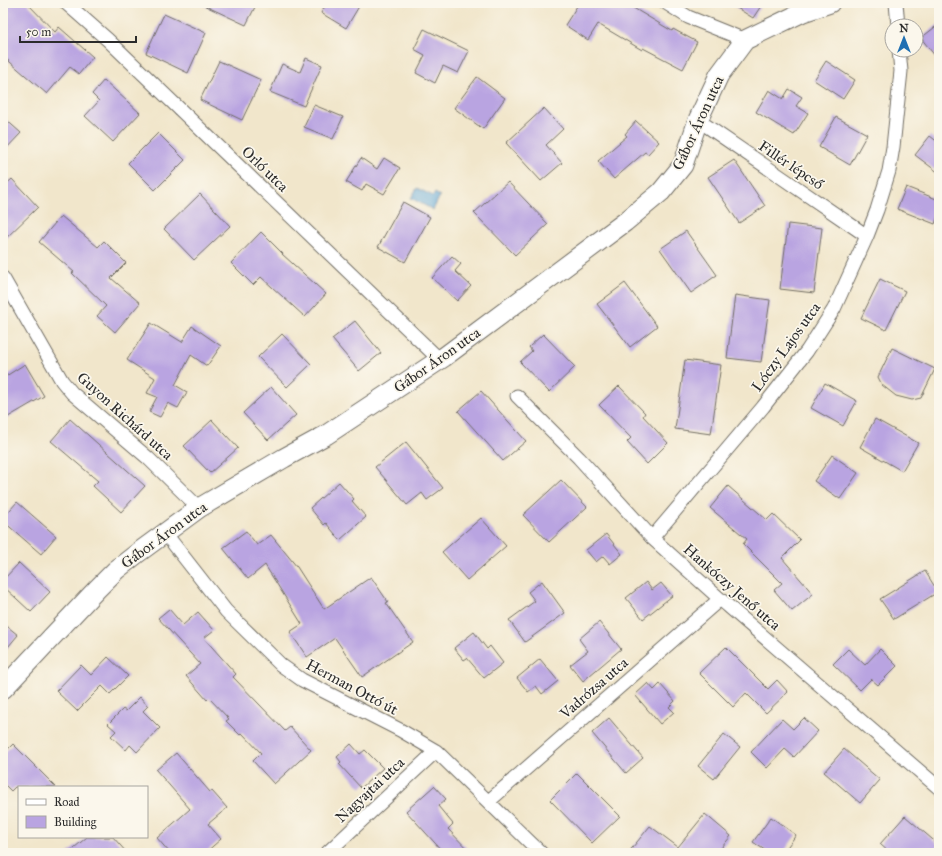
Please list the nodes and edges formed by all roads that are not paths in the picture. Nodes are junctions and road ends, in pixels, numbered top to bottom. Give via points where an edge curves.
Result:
1 (66, 3) edge
2 (666, 3) edge
3 (830, 3) edge
4 (896, 3) edge
5 (897, 18) edge
6 (745, 40) junction
7 (900, 58) edge
8 (698, 120) junction
9 (867, 236) junction
10 (3, 278) edge
11 (440, 360) junction
12 (517, 396) dead end
13 (199, 508) junction
14 (165, 533) junction
15 (652, 538) junction
16 (720, 599) junction
17 (3, 689) edge
18 (436, 751) junction
19 (939, 788) edge
20 (489, 801) junction
21 (327, 853) edge
22 (541, 853) edge

1 - 11 street, Orló utca via 113,45
2 - 6 street via 688,18
3 - 6 street, Gábor Áron utca via 802,12
4 - 5 street
6 - 8 street, Gábor Áron utca via 719,75
7 - 9 street, Lóczy Lajos utca via 901,71 893,147 877,210
8 - 9 street, Fillér lépcső
8 - 11 street, Gábor Áron utca via 683,164 661,192 625,222
9 - 15 street, Lóczy Lajos utca via 834,309 807,351
10 - 13 street, Guyon Richárd utca via 62,381 72,393 148,458
11 - 13 street, Gábor Áron utca via 326,435
12 - 15 street, Hankóczy Jenő utca via 579,458
13 - 14 street, Gábor Áron utca
14 - 17 street, Gábor Áron utca via 116,570
14 - 18 street, Herman Ottó út via 226,611 281,665 302,680
15 - 16 street, Hankóczy Jenő utca
16 - 19 street, Hankóczy Jenő utca
16 - 20 street, Vadrózsa utca
18 - 20 street, Herman Ottó út
18 - 21 street, Nagyajtai utca
20 - 22 street, Herman Ottó út

